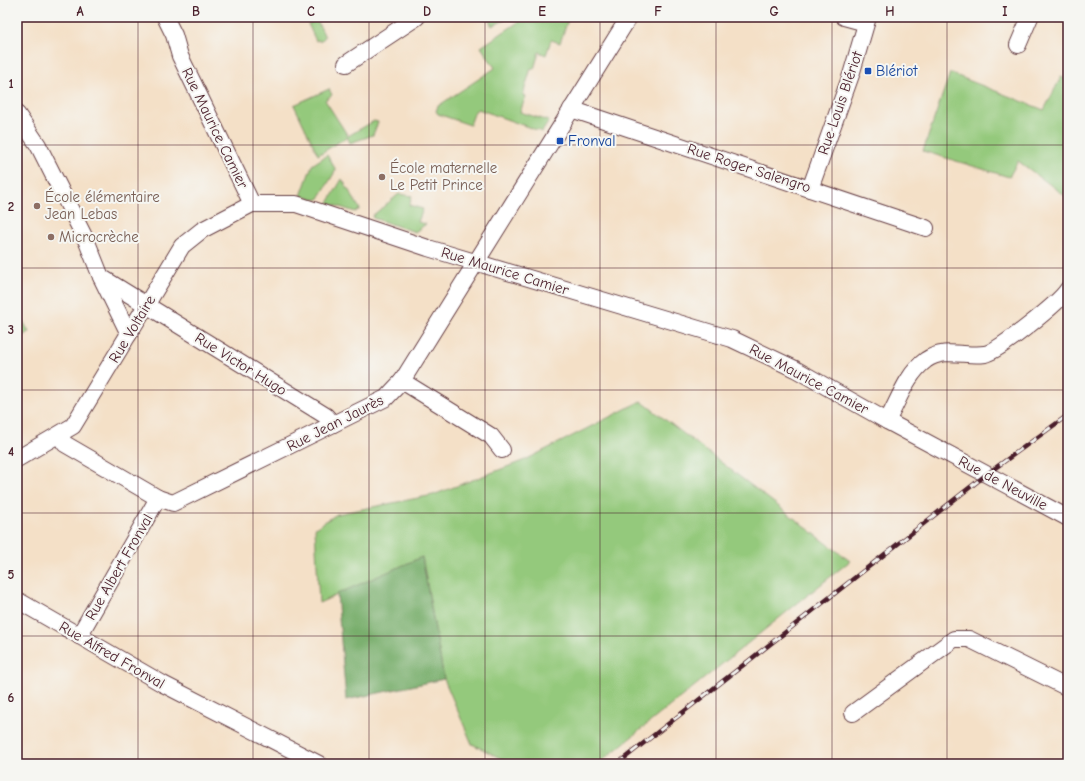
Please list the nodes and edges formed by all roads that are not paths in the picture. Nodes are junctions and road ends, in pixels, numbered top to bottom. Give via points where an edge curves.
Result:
1 (165, 17) edge
2 (417, 17) edge
3 (629, 17) edge
4 (844, 17) edge
5 (1030, 17) edge
6 (867, 20) edge
7 (1018, 45) dead end
8 (346, 64) dead end
9 (571, 109) junction
10 (17, 114) edge
11 (810, 189) junction
12 (252, 204) junction
13 (926, 228) dead end
14 (476, 261) junction
15 (101, 277) junction
16 (1068, 289) edge
17 (146, 306) junction
18 (129, 334) junction
19 (402, 381) junction
20 (887, 421) junction
21 (333, 424) junction
22 (58, 435) junction
23 (938, 448) joint
24 (502, 450) dead end
25 (17, 459) edge
26 (158, 498) junction
27 (1068, 518) edge
28 (17, 600) edge
29 (79, 636) junction
30 (1068, 688) edge
31 (853, 713) dead end
32 (320, 764) edge

1 - 12 street, Rue Maurice Camier via 180,56
2 - 8 street
3 - 9 street, Rue Jean Jaurès
4 - 6 street
5 - 7 street
6 - 11 street, Rue Louis Blériot via 853,69
9 - 11 street, Rue Roger Salengro
9 - 14 street, Rue Jean Jaurès
10 - 15 street via 38,145 87,242
11 - 13 street, Rue Roger Salengro
12 - 14 street, Rue Maurice Camier via 296,204 428,248
12 - 17 street, Rue Voltaire via 202,230 182,246
14 - 19 street, Rue Jean Jaurès
14 - 20 street, Rue Maurice Camier via 732,339 795,369
15 - 17 street, Rue Victor Hugo
15 - 18 street
16 - 20 street via 1059,301 994,352 950,352 928,359 912,374
17 - 18 street, Rue Voltaire
17 - 21 street, Rue Victor Hugo via 326,416
18 - 22 street, Rue Voltaire via 73,426
19 - 21 street, Rue Jean Jaurès via 386,398
19 - 24 street via 491,436
20 - 23 street, Rue Maurice Camier
21 - 26 street, Rue Jean Jaurès via 186,498 173,503
22 - 25 street, Rue Voltaire
22 - 26 street, Rue Jean Jaurès via 65,444
23 - 27 street, Rue de Neuville
26 - 29 street, Rue Albert Fronval
28 - 29 street, Rue Alfred Fronval
29 - 32 street, Rue Alfred Fronval via 208,707
30 - 31 street via 969,639 954,639

